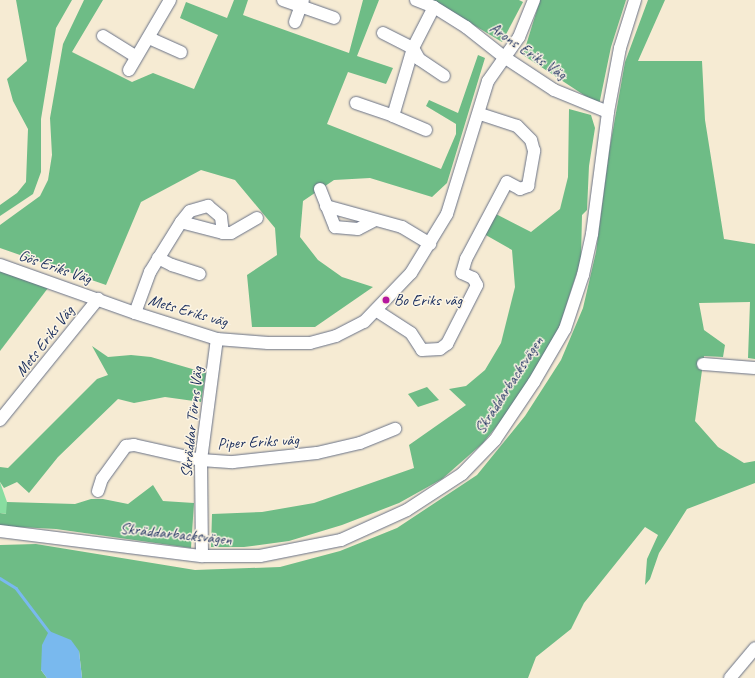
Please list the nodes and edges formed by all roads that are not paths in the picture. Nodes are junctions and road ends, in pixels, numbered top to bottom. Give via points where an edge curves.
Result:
1 (283, 0) edge
2 (416, 0) edge
3 (534, 0) edge
4 (635, 0) edge
5 (166, 2) edge
6 (302, 3) edge
7 (434, 7) junction
8 (334, 18) dead end
9 (295, 22) dead end
10 (383, 33) dead end
11 (103, 36) dead end
12 (149, 38) junction
13 (413, 48) junction
14 (181, 52) dead end
15 (136, 57) junction
16 (504, 57) junction
17 (129, 70) dead end
18 (444, 76) dead end
19 (356, 103) dead end
20 (608, 112) junction
21 (479, 114) junction
22 (393, 116) junction
23 (426, 130) dead end
24 (320, 189) dead end
25 (326, 206) junction
26 (257, 218) dead end
27 (375, 220) junction
28 (181, 222) junction
29 (223, 233) junction
30 (430, 244) junction
31 (158, 258) junction
32 (0, 265) edge
33 (200, 274) dead end
34 (98, 299) junction
35 (377, 310) junction
36 (135, 313) junction
37 (217, 339) junction
38 (704, 364) dead end
39 (755, 368) edge
40 (0, 420) edge
41 (395, 429) dead end
42 (201, 460) junction
43 (98, 491) dead end
44 (0, 531) edge
45 (202, 556) junction
46 (755, 648) edge
47 (730, 678) edge

1 - 6 street
2 - 7 street, Arons Eriks Väg
3 - 16 street via 520,37
4 - 20 street, Skräddarbacksvägen via 620,48
5 - 12 street
6 - 8 street
6 - 9 street
7 - 13 street
7 - 16 street, Arons Eriks Väg via 466,27
10 - 13 street
11 - 15 street
12 - 14 street
12 - 15 street
13 - 18 street via 419,58
13 - 22 street
15 - 17 street
16 - 20 street, Arons Eriks Väg via 554,90
16 - 21 street via 488,81
19 - 22 street
20 - 45 street, Skräddarbacksvägen via 592,234 583,275 565,329 534,382 495,440 462,474 407,510 341,540 260,556
21 - 30 street via 447,214
21 - 35 street via 517,126 531,140 534,151 528,186 520,189 507,182 466,259 462,273 473,278 477,285 446,344 440,349 422,350 411,333
22 - 23 street
24 - 25 street
25 - 27 street
25 - 27 street via 335,227 344,230 358,230
26 - 29 street via 231,233
27 - 30 street via 402,227
28 - 29 street
28 - 29 street via 190,211 208,206 221,217
28 - 31 street
30 - 35 street via 411,273
31 - 33 street
31 - 36 street
32 - 34 street, Gös Eriks Väg
34 - 36 street, Mets Eriks väg
34 - 40 street, Mets Eriks Väg
35 - 37 street, Mets Eriks väg via 364,322 336,336 318,340 268,343
36 - 37 street, Mets Eriks väg
37 - 42 street, Skräddar Törns Väg
38 - 39 street
41 - 42 street, Piper Eriks väg via 360,443 282,459 233,462
42 - 43 street, Piper Eriks väg via 134,445 126,446 102,479
42 - 45 street, Skräddar Törns Väg
44 - 45 street, Skräddarbacksvägen
46 - 47 street

